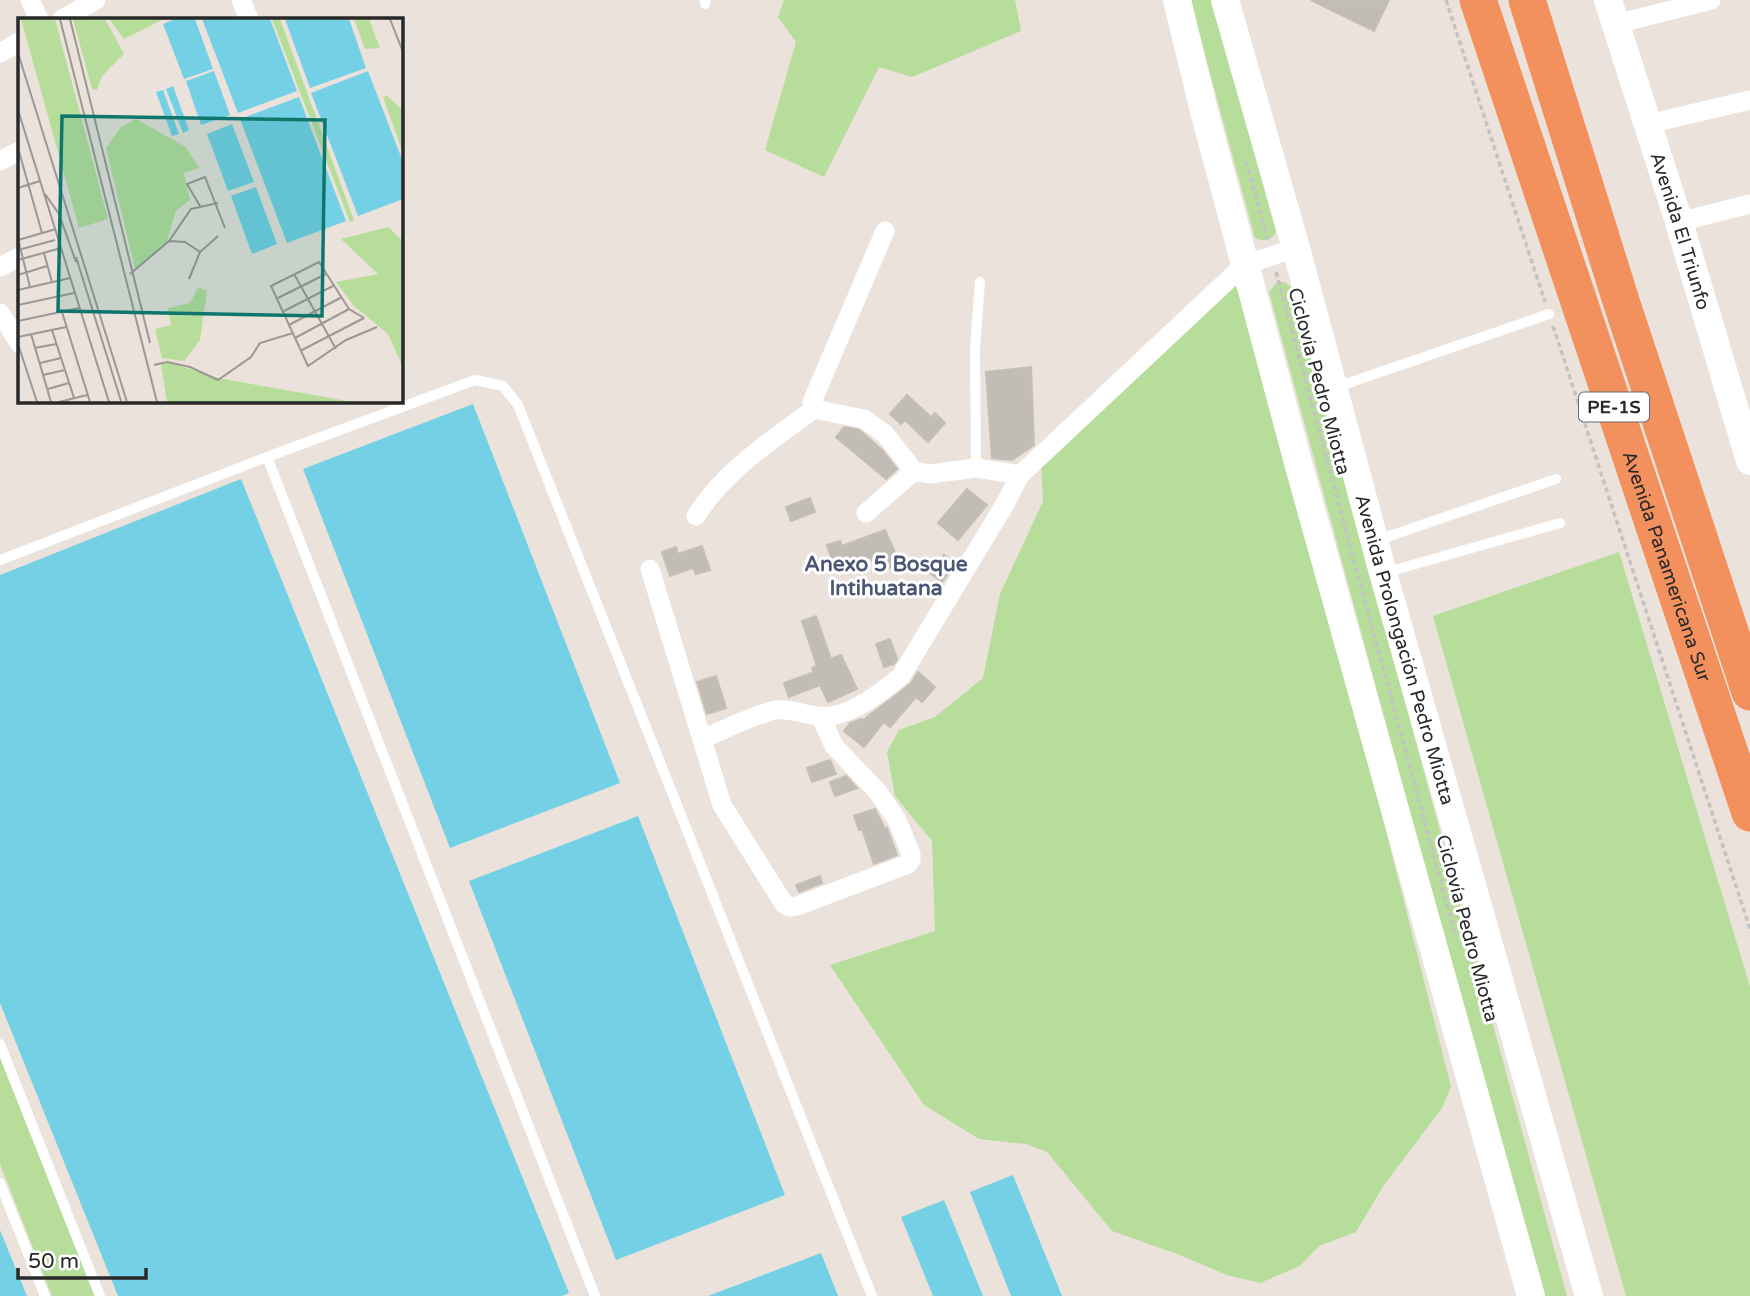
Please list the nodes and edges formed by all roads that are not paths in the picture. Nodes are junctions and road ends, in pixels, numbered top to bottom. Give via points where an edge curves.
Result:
1 (30, 0) edge
2 (96, 0) edge
3 (241, 0) edge
4 (1177, 0) edge
5 (1225, 0) edge
6 (1478, 0) edge
7 (1527, 0) edge
8 (1711, 0) edge
9 (1612, 12) edge
10 (39, 18) edge
11 (64, 18) edge
12 (249, 18) edge
13 (18, 44) edge
14 (0, 53) edge
15 (1750, 100) edge
16 (1648, 124) junction
17 (18, 152) edge
18 (0, 161) edge
19 (1750, 204) edge
20 (1679, 222) junction
21 (885, 231) dead end
22 (1284, 252) junction
23 (18, 258) edge
24 (1244, 265) junction
25 (0, 267) edge
26 (979, 282) dead end
27 (1621, 301) junction
28 (0, 313) edge
29 (1549, 314) road end
30 (18, 341) edge
31 (1333, 388) junction
32 (814, 409) junction
33 (1745, 416) edge
34 (267, 457) junction
35 (1750, 461) edge
36 (976, 468) junction
37 (914, 471) junction
38 (1020, 475) junction
39 (1556, 480) dead end
40 (866, 513) dead end
41 (696, 516) dead end
42 (1560, 523) dead end
43 (1375, 541) junction
44 (0, 560) edge
45 (650, 569) dead end
46 (1383, 573) junction
47 (1750, 620) edge
48 (1750, 692) edge
49 (821, 717) junction
50 (703, 738) junction
51 (1750, 813) edge
52 (0, 1044) edge
53 (0, 1182) edge
54 (45, 1296) edge
55 (100, 1296) edge
56 (595, 1296) edge
57 (872, 1296) edge
58 (1531, 1296) edge
59 (1589, 1296) edge

1 - 10 street
2 - 11 street
3 - 12 street
4 - 24 main road
5 - 22 main road, Avenida Prolongación Pedro Miotta
6 - 51 highway, Avenida Panamericana Sur / PE-1S
7 - 27 highway, Avenida Panamericana Sur / PE-1S
8 - 9 street
9 - 16 main road, Avenida El Triunfo
13 - 14 street
15 - 16 street
16 - 20 main road, Avenida El Triunfo
17 - 18 street
19 - 20 street
20 - 33 main road, Avenida El Triunfo
21 - 32 street via 812,402
22 - 24 street
22 - 31 main road, Avenida Prolongación Pedro Miotta
23 - 25 street
24 - 38 street
24 - 58 main road
26 - 36 lane
27 - 47 highway via 1657,359
27 - 48 highway, Avenida Panamericana Sur / PE-1S
28 - 30 street
29 - 31 lane
31 - 43 main road, Avenida Prolongación Pedro Miotta
32 - 37 street via 864,419 885,434
32 - 41 street via 729,477
33 - 35 main road, Avenida El Triunfo
34 - 44 lane
34 - 56 lane
34 - 57 lane via 475,380 503,386 518,405
36 - 37 street via 930,474
36 - 38 street
37 - 40 street
38 - 49 street via 901,676 855,708
39 - 43 lane
42 - 46 lane
43 - 46 main road, Avenida Prolongación Pedro Miotta
45 - 50 street
46 - 59 main road, Avenida Prolongación Pedro Miotta
49 - 50 street via 775,710
49 - 50 street via 834,746 877,791 897,820 911,860 797,906 784,904 722,805
52 - 55 lane
53 - 54 lane

